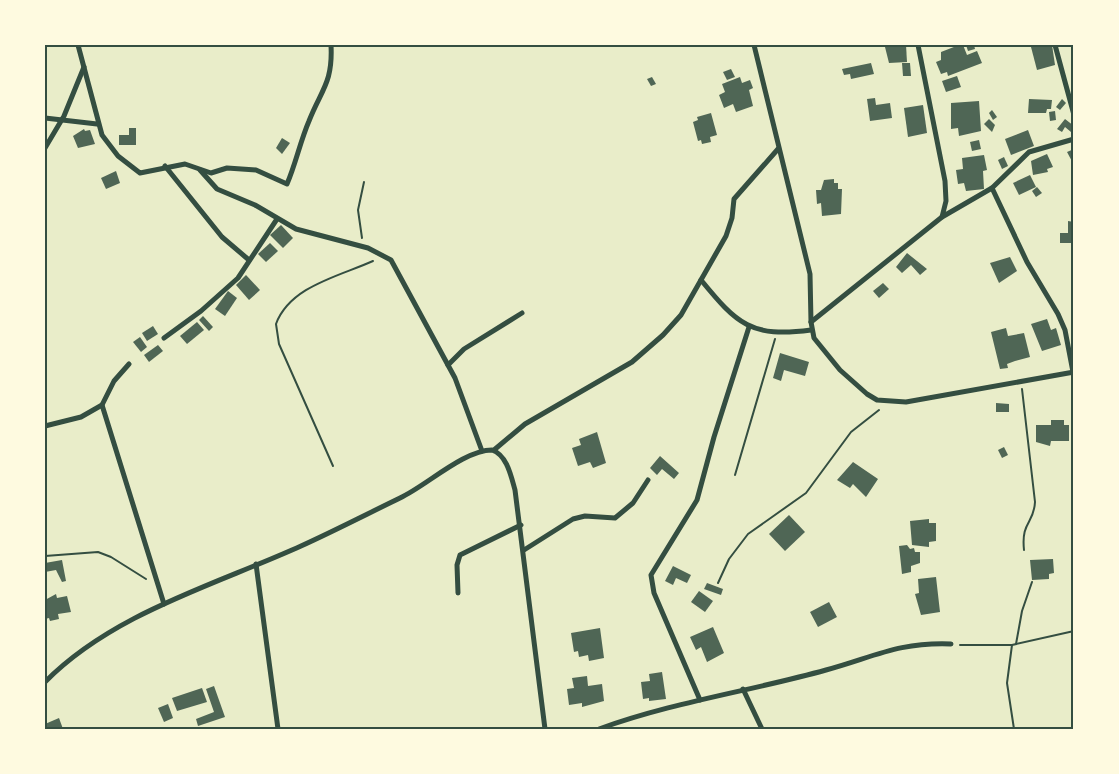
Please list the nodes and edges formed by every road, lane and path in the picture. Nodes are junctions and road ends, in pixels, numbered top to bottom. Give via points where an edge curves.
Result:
1 (78, 45) edge
2 (331, 45) edge
3 (754, 45) edge
4 (918, 45) edge
5 (1055, 45) edge
6 (84, 67) junction
7 (1074, 115) edge
8 (45, 118) edge
9 (62, 120) junction
10 (97, 124) junction
11 (1074, 139) edge
12 (45, 148) edge
13 (778, 149) junction
14 (165, 166) junction
15 (197, 167) junction
16 (363, 182) dead end
17 (993, 188) junction
18 (942, 217) junction
19 (277, 219) junction
20 (368, 248) junction
21 (385, 255) junction
22 (249, 260) junction
23 (701, 280) junction
24 (522, 313) dead end
25 (811, 322) junction
26 (749, 327) junction
27 (811, 330) junction
28 (777, 332) junction
29 (164, 338) dead end
30 (129, 364) dead end
31 (448, 364) junction
32 (1074, 372) edge
33 (1022, 381) junction
34 (888, 402) junction
35 (102, 405) junction
36 (45, 426) edge
37 (494, 450) junction
38 (482, 451) junction
39 (333, 466) dead end
40 (735, 474) dead end
41 (648, 480) dead end
42 (521, 525) junction
43 (524, 550) junction
44 (1024, 550) dead end
45 (45, 556) edge
46 (256, 564) junction
47 (1032, 582) dead end
48 (718, 583) dead end
49 (159, 587) junction
50 (458, 593) dead end
51 (164, 604) junction
52 (1074, 631) edge
53 (951, 644) joint
54 (1014, 644) junction
55 (45, 682) edge
56 (743, 689) junction
57 (700, 700) junction
58 (278, 729) edge
59 (545, 729) edge
60 (599, 729) edge
61 (762, 729) edge
62 (1014, 729) edge

1 - 6 street
2 - 15 street via 325,90 309,120 287,184 256,170 227,168 211,173
3 - 13 street
4 - 18 street via 945,181
5 - 7 street
6 - 9 street
6 - 10 street
8 - 9 street
9 - 10 street
9 - 12 street
10 - 14 street via 110,148 140,173 152,173
11 - 17 street via 1029,152
13 - 23 street via 734,199 726,236
13 - 25 street via 810,274
14 - 15 street
14 - 22 street via 222,237
15 - 19 street via 217,189
16 - 20 path via 359,224
17 - 18 street
17 - 32 street via 1027,262 1065,330
18 - 25 street
19 - 20 street via 306,232
19 - 22 street
20 - 21 street
21 - 31 street via 405,283
21 - 39 path via 306,290 289,303 276,324 279,344
22 - 29 street via 235,281
23 - 26 street via 726,310
23 - 37 street via 681,315 647,351 525,424
24 - 31 street via 464,349
25 - 27 street
26 - 28 street
26 - 57 street via 698,500 651,575 654,593
27 - 28 street
27 - 34 street via 846,376 867,394
28 - 40 path
30 - 35 street via 114,381
31 - 38 street
32 - 33 street
33 - 34 street
33 - 44 path via 1035,502 1034,514 1023,532
34 - 48 path via 851,432 806,494 748,534 729,559
35 - 36 street via 81,417
35 - 49 street
37 - 38 street
37 - 42 street via 511,474
38 - 46 street via 411,493
41 - 43 street via 633,503 615,518 573,519
42 - 43 street
42 - 50 street via 460,555
43 - 59 street
45 - 49 path via 90,551 105,554
46 - 51 street
46 - 58 street
47 - 54 path
49 - 51 street
51 - 55 street via 91,645
52 - 54 path
53 - 54 path
53 - 56 street via 905,645 826,670
54 - 62 path via 1007,683
56 - 57 street
56 - 61 street
57 - 60 street

